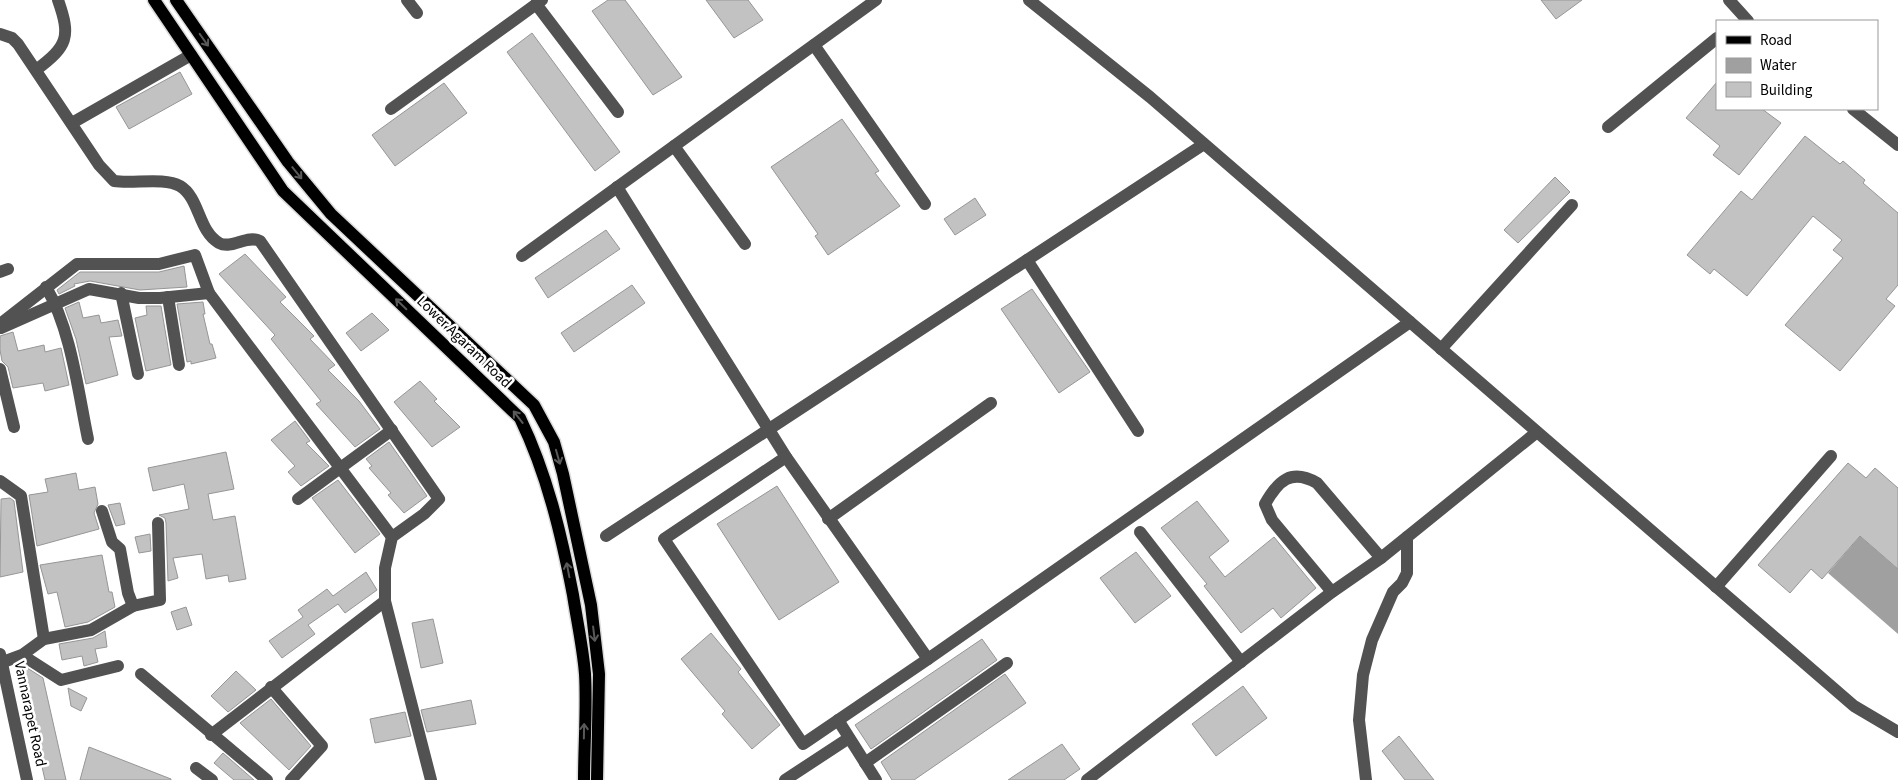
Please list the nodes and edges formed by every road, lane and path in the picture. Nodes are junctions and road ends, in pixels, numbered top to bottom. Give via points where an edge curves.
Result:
1 (58, 0) edge
2 (154, 0) edge
3 (176, 0) edge
4 (408, 0) edge
5 (876, 0) edge
6 (1029, 0) edge
7 (1729, 0) edge
8 (539, 2) edge
9 (416, 12) dead end
10 (1743, 19) edge
11 (0, 34) edge
12 (1716, 39) edge
13 (814, 44) junction
14 (191, 55) junction
15 (36, 70) junction
16 (392, 108) dead end
17 (1855, 110) edge
18 (618, 112) dead end
19 (72, 123) junction
20 (1608, 127) dead end
21 (1204, 144) junction
22 (674, 146) junction
23 (1898, 146) edge
24 (617, 187) junction
25 (925, 204) dead end
26 (1572, 205) dead end
27 (745, 244) dead end
28 (522, 256) dead end
29 (1027, 260) junction
30 (46, 287) junction
31 (209, 292) junction
32 (121, 293) junction
33 (168, 297) junction
34 (56, 305) junction
35 (1410, 322) junction
36 (0, 324) edge
37 (0, 328) edge
38 (1441, 349) junction
39 (179, 365) dead end
40 (0, 369) edge
41 (138, 374) dead end
42 (991, 403) dead end
43 (14, 427) dead end
44 (392, 430) junction
45 (768, 430) junction
46 (1138, 431) dead end
47 (1537, 432) junction
48 (88, 439) dead end
49 (1831, 456) dead end
50 (786, 457) junction
51 (341, 469) junction
52 (0, 481) edge
53 (298, 499) dead end
54 (102, 511) dead end
55 (828, 519) junction
56 (158, 523) dead end
57 (1140, 532) dead end
58 (606, 536) dead end
59 (392, 537) junction
60 (1407, 537) junction
61 (1381, 558) junction
62 (1716, 587) junction
63 (1332, 592) junction
64 (385, 601) junction
65 (133, 606) junction
66 (44, 638) junction
67 (22, 655) junction
68 (1, 658) edge
69 (928, 659) junction
70 (1241, 662) junction
71 (1007, 663) dead end
72 (118, 666) dead end
73 (141, 674) dead end
74 (271, 687) junction
75 (4, 690) edge
76 (838, 720) junction
77 (1898, 732) edge
78 (212, 734) junction
79 (849, 738) junction
80 (866, 763) junction
81 (196, 768) dead end
82 (27, 780) edge
83 (212, 780) edge
84 (267, 780) edge
85 (291, 780) edge
86 (431, 780) edge
87 (584, 780) edge
88 (597, 780) edge
89 (785, 780) edge
90 (876, 780) edge
91 (1087, 780) edge
92 (1366, 780) edge

1 - 15 street via 66,26 64,42 56,55
2 - 14 main road, Lower Agaram Road
3 -> 88 main road, Lower Agaram Road via 288,162 331,214 534,405 554,442 591,605 599,674
4 - 9 street
5 - 13 street
6 - 21 street
7 - 10 street
8 - 16 street
8 - 18 street
11 - 15 street via 18,44
12 - 20 street
13 - 22 street
13 - 25 street
14 - 19 street
87 -> 14 main road, Lower Agaram Road via 585,674 578,622 547,482 520,418 283,191
15 - 19 street
17 - 23 street
19 - 44 street via 99,165 114,181 165,182 180,186 210,235 221,244 252,239 260,241
21 - 29 street
21 - 35 street
22 - 24 street
22 - 27 street
24 - 28 street
24 - 45 street
26 - 38 street
29 - 45 street
29 - 46 street
30 - 31 street via 77,264 159,264 195,255
30 - 34 street
30 - 36 street
31 - 33 street
31 - 51 street
32 - 33 street via 139,298
32 - 34 street via 89,289
32 - 41 street
33 - 39 street
34 - 37 street
34 - 48 street
35 - 38 street
35 - 69 street
38 - 47 street
40 - 43 street
42 - 55 street
44 - 51 street
44 - 59 street via 439,499
45 - 50 street
45 - 58 street
47 - 60 street
47 - 62 street
49 - 62 street
50 - 55 street
50 - 76 street via 664,539 803,744
51 - 53 street
51 - 59 street
52 - 66 street via 21,496
54 - 65 street via 112,542 120,549
55 - 69 street
56 - 65 street via 160,600
57 - 70 street
59 - 64 street via 385,568
60 - 61 street
60 - 92 street via 1407,573 1393,592 1372,640 1362,675 1359,720
61 - 63 street
61 - 63 street via 1317,483 1294,476 1282,481 1265,504 1272,520
62 - 77 street via 1854,706
63 - 70 street
64 - 74 street
64 - 86 street
65 - 66 street via 91,630
66 - 67 street
67 - 68 street
67 - 72 street via 61,680
68 - 75 street, Vannarapet Road
69 - 76 street
70 - 91 street
71 - 80 street
73 - 78 street
74 - 78 street
74 - 85 street via 322,746
75 - 82 street, Vannarapet Road
76 - 79 street
78 - 84 street
79 - 80 street
79 - 89 street
80 - 90 street
81 - 83 street

